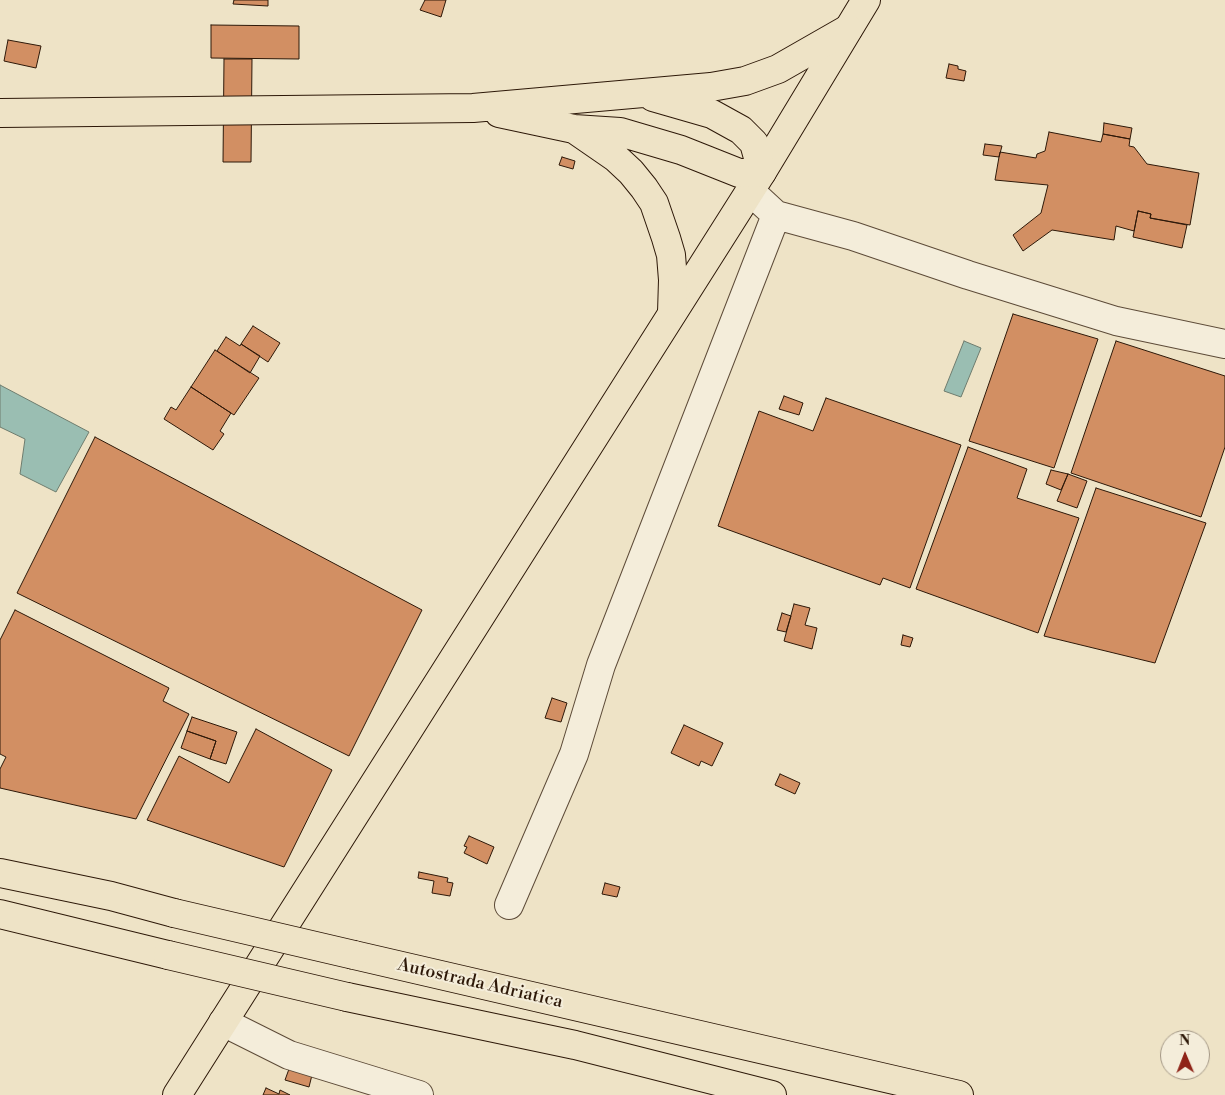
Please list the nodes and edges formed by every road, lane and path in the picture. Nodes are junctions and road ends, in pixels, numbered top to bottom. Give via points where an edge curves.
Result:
1 (866, 0) edge
2 (848, 28) junction
3 (639, 93) junction
4 (473, 108) junction
5 (0, 114) edge
6 (574, 130) junction
7 (756, 182) junction
8 (776, 215) junction
9 (672, 313) junction
10 (1225, 344) edge
11 (0, 860) edge
12 (0, 873) edge
13 (111, 896) junction
14 (509, 904) dead end
15 (0, 914) edge
16 (223, 1022) junction
17 (177, 1095) edge
18 (419, 1095) edge
19 (772, 1095) edge
20 (959, 1095) edge

1 - 2 main road
2 - 3 main road via 778,69 745,81
2 - 7 main road
3 - 4 main road
3 - 7 main road via 712,114 741,130 754,143
4 - 5 main road
4 - 6 main road
6 - 7 main road via 620,132 681,150
6 - 9 main road via 616,158 654,203 670,255
7 - 8 street
7 - 9 main road
8 - 10 street via 853,236 1116,321
8 - 14 street via 601,665 574,754
9 - 16 main road
11 - 13 main road via 49,873
12 - 13 main road, Autostrada Adriatica
13 - 20 main road, Autostrada Adriatica, bridge
15 - 19 main road, bridge via 347,997 575,1045
16 - 17 main road
16 - 18 street via 289,1055

